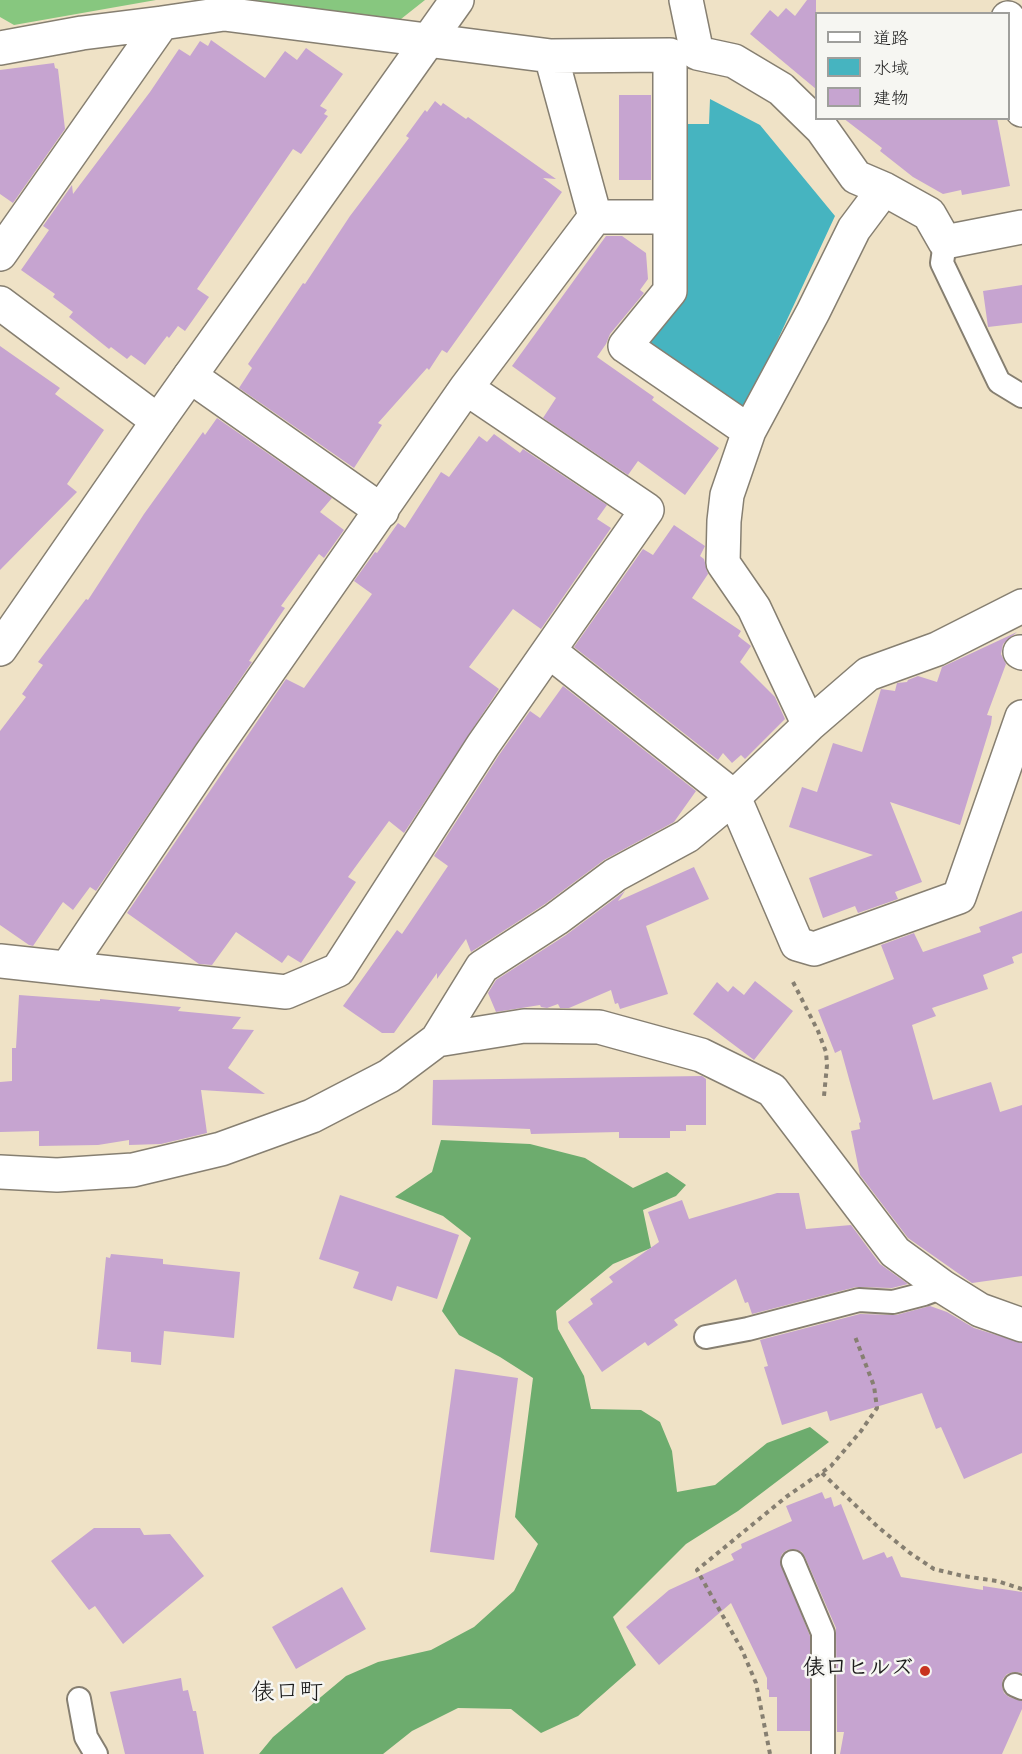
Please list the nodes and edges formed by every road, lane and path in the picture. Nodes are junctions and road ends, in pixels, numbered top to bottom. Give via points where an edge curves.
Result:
1 (457, 0) edge
2 (686, 0) edge
3 (162, 23) junction
4 (1010, 34) edge
5 (429, 40) junction
6 (0, 48) edge
7 (551, 56) junction
8 (1022, 110) edge
9 (885, 189) junction
10 (595, 216) junction
11 (670, 216) junction
12 (1022, 227) edge
13 (945, 242) junction
14 (0, 254) edge
15 (0, 303) edge
16 (190, 376) junction
17 (466, 388) junction
18 (1022, 396) edge
19 (158, 421) junction
20 (749, 431) junction
21 (382, 511) junction
22 (1022, 606) edge
23 (0, 649) edge
24 (549, 651) junction
25 (1022, 717) edge
26 (809, 725) junction
27 (734, 797) junction
28 (797, 944) junction
29 (0, 962) edge
30 (67, 968) junction
31 (437, 1040) junction
32 (812, 1144) junction
33 (0, 1172) edge
34 (943, 1287) junction
35 (841, 1305) junction
36 (1022, 1325) edge
37 (706, 1337) dead end
38 (822, 1473) junction
39 (793, 1562) dead end
40 (1022, 1589) edge
41 (79, 1699) dead end
42 (96, 1754) edge
43 (770, 1754) edge
44 (823, 1754) edge

1 - 5 street
2 - 9 street via 697,53 734,61 781,89 822,129 856,177
3 - 5 street via 224,15
3 - 6 street
3 - 14 street
4 - 8 street
5 - 7 street
5 - 16 street
7 - 10 street
7 - 11 street via 670,55
9 - 13 street via 929,214
9 - 20 street via 854,229
10 - 11 street
10 - 17 street
11 - 20 street via 670,291 625,346
12 - 13 street
13 - 18 lane via 942,263 999,382
15 - 19 street
16 - 19 street
16 - 21 street
17 - 21 street
17 - 24 street via 647,510
19 - 23 street
20 - 26 street via 727,495 723,563 754,608
21 - 30 street via 210,755
22 - 26 street via 937,649 868,674
24 - 27 street
24 - 30 street via 483,745 338,970 286,992
25 - 28 street via 959,897 814,949
26 - 27 street
27 - 28 street
27 - 31 street via 687,836 615,875 482,967
28 - 32 path via 786,967 818,1031 827,1065
29 - 30 street
31 - 32 street via 524,1026 598,1027 701,1055 772,1090
31 - 33 street via 389,1076 312,1116 221,1149 133,1170 57,1175
32 - 34 street via 895,1252
34 - 35 lane via 893,1302 859,1300
34 - 36 street via 980,1310
35 - 37 lane
35 - 38 path via 874,1386 877,1408
38 - 40 path via 878,1527 934,1569
38 - 43 path via 786,1497 697,1570 756,1683
39 - 44 lane via 823,1633
41 - 42 lane via 86,1737

